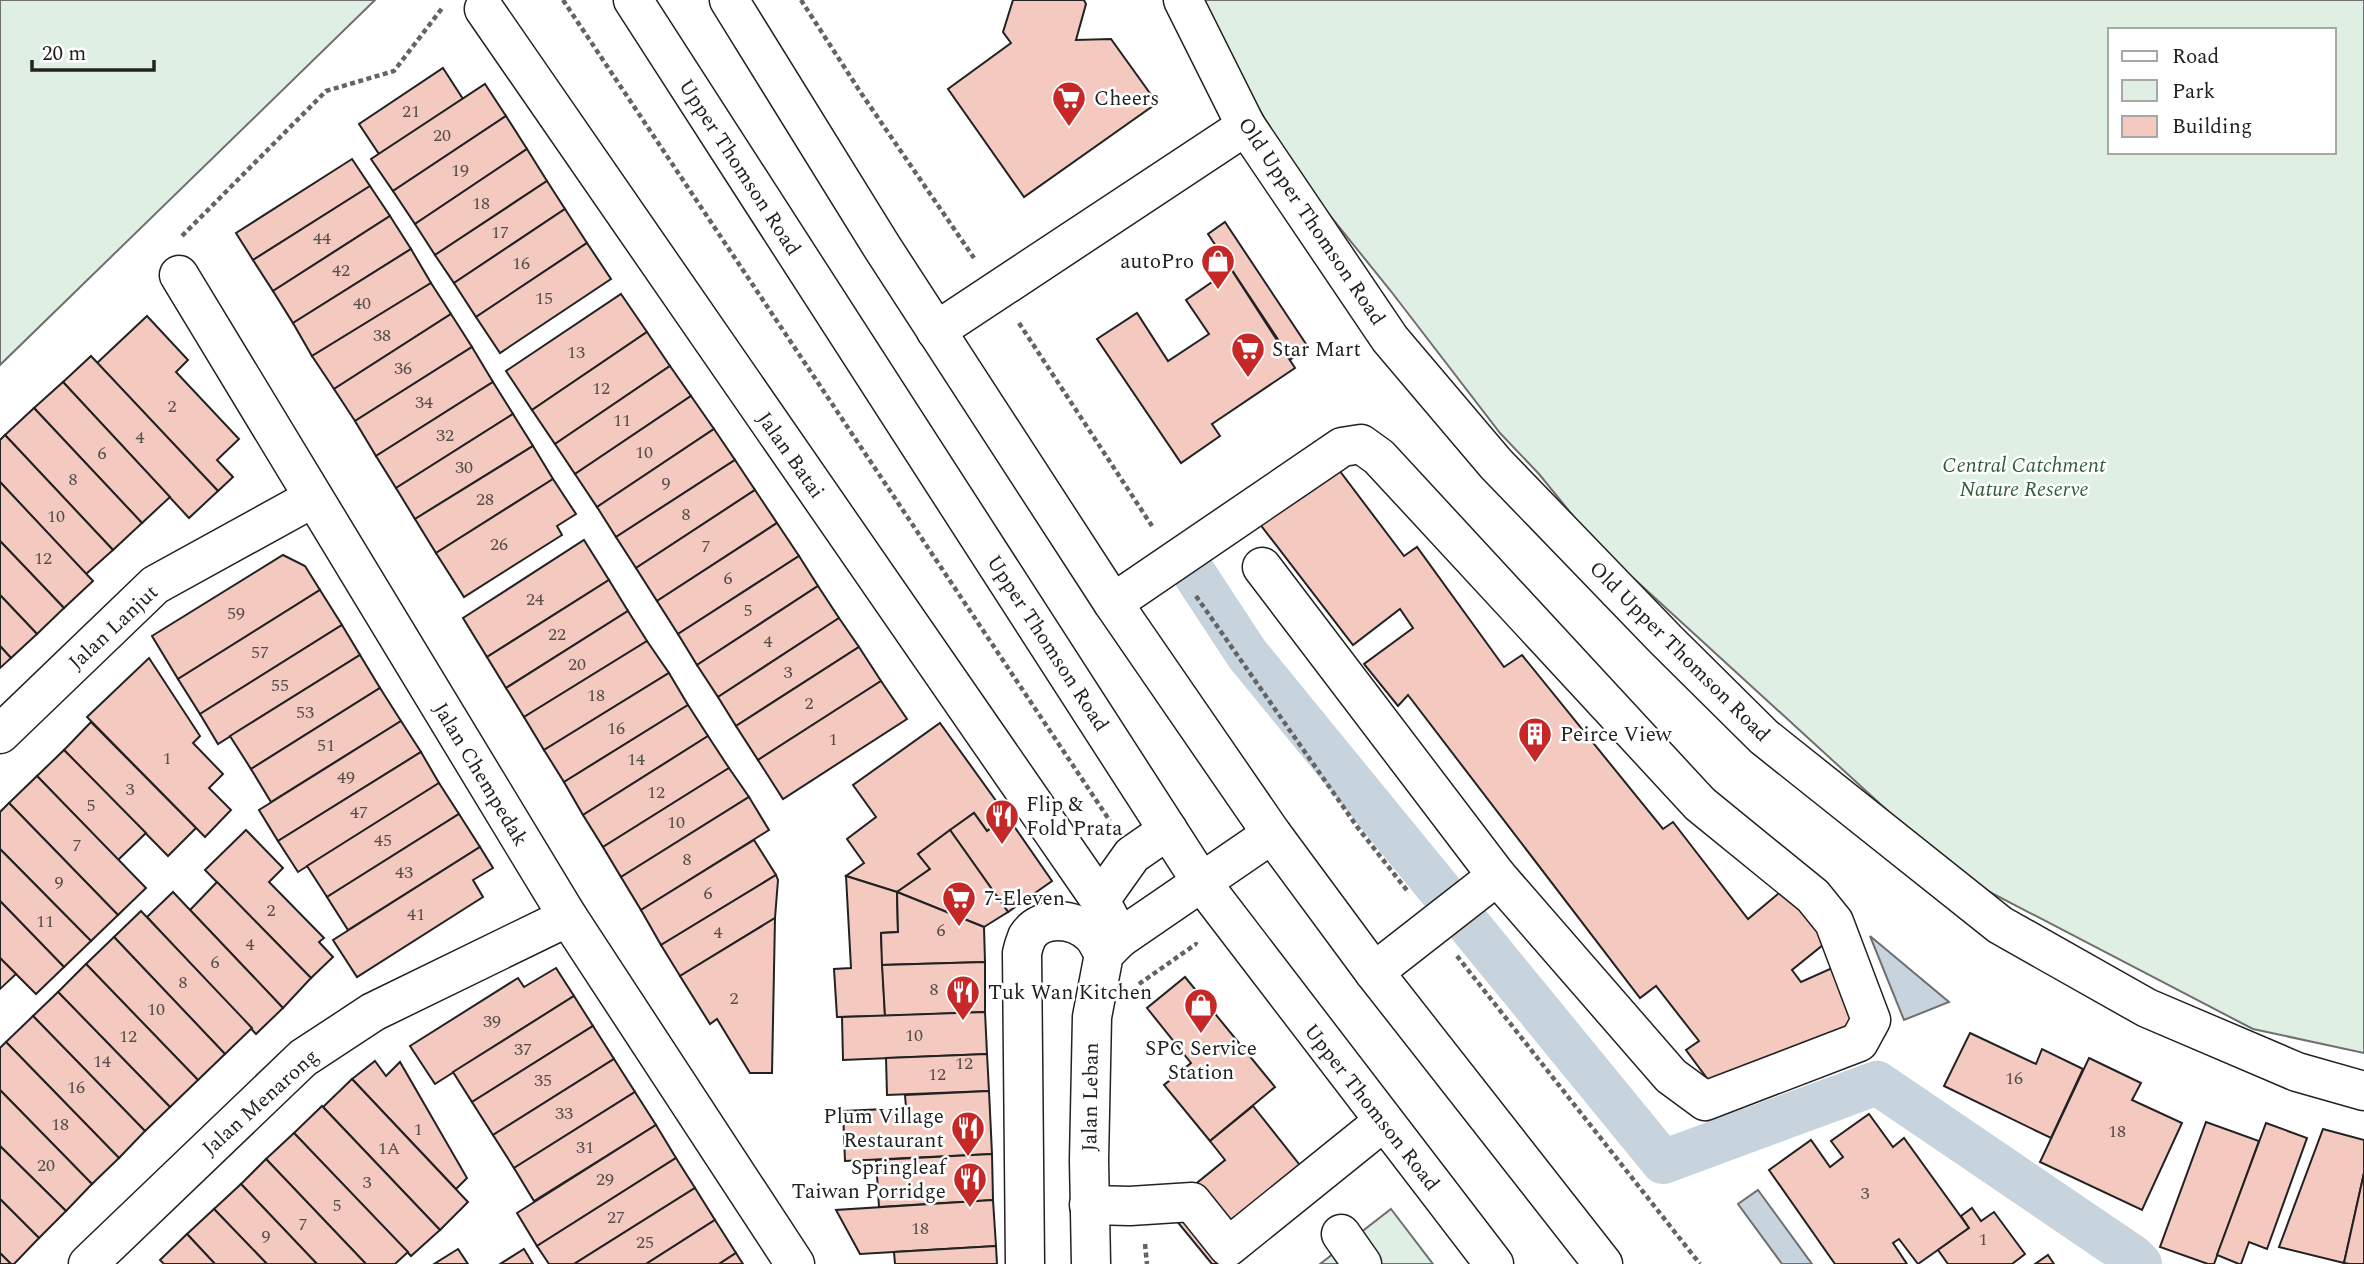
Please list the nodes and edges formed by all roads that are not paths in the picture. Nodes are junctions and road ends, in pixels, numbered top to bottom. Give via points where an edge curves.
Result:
1 (633, 0) edge
2 (729, 0) edge
3 (1183, 0) edge
4 (484, 9) dead end
5 (1246, 126) junction
6 (179, 275) road end
7 (936, 331) junction
8 (313, 498) junction
9 (1262, 567) dead end
10 (1113, 603) junction
11 (0, 734) edge
12 (1168, 830) junction
13 (1272, 834) junction
14 (1497, 876) junction
15 (1202, 883) junction
16 (1100, 900) junction
17 (568, 916) junction
18 (1112, 946) junction
19 (1374, 972) junction
20 (2364, 1091) edge
21 (1383, 1122) junction
22 (1089, 1205) junction
23 (88, 1264) edge
24 (795, 1264) edge
25 (1025, 1264) edge
26 (1091, 1264) edge
27 (1494, 1264) edge
28 (1603, 1264) edge

1 - 12 street, Upper Thomson Road
2 - 7 street
3 - 5 street, Old Upper Thomson Road
4 - 16 street, Jalan Batai
5 - 7 street
5 - 20 street, Old Upper Thomson Road via 1390,339 1487,454 1765,737 2000,925 2147,1008 2297,1072
6 - 8 street, Jalan Chempedak
7 - 10 street
8 - 11 street, Jalan Lanjut via 155,585
8 - 17 street, Jalan Chempedak
9 - 14 street
10 - 13 street
10 - 14 street via 1342,447 1361,444 1379,457 1700,804 1813,896 1833,922 1871,1020 1859,1041 1705,1101 1671,1076
12 - 15 street, Upper Thomson Road
12 - 16 street via 1132,855
13 - 15 street
13 - 19 street
14 - 19 street
15 - 18 street
15 - 21 street, Upper Thomson Road
16 - 18 street
17 - 23 street, Jalan Menarong via 373,1012 303,1058
17 - 24 street, Jalan Chempedak
18 - 22 street, Jalan Leban via 1092,1017
18 - 25 street via 1079,925 1052,921 1028,936 1022,953
19 - 28 street
21 - 22 street via 1228,1247 1192,1202
21 - 27 street, Upper Thomson Road
22 - 26 street, Jalan Leban

